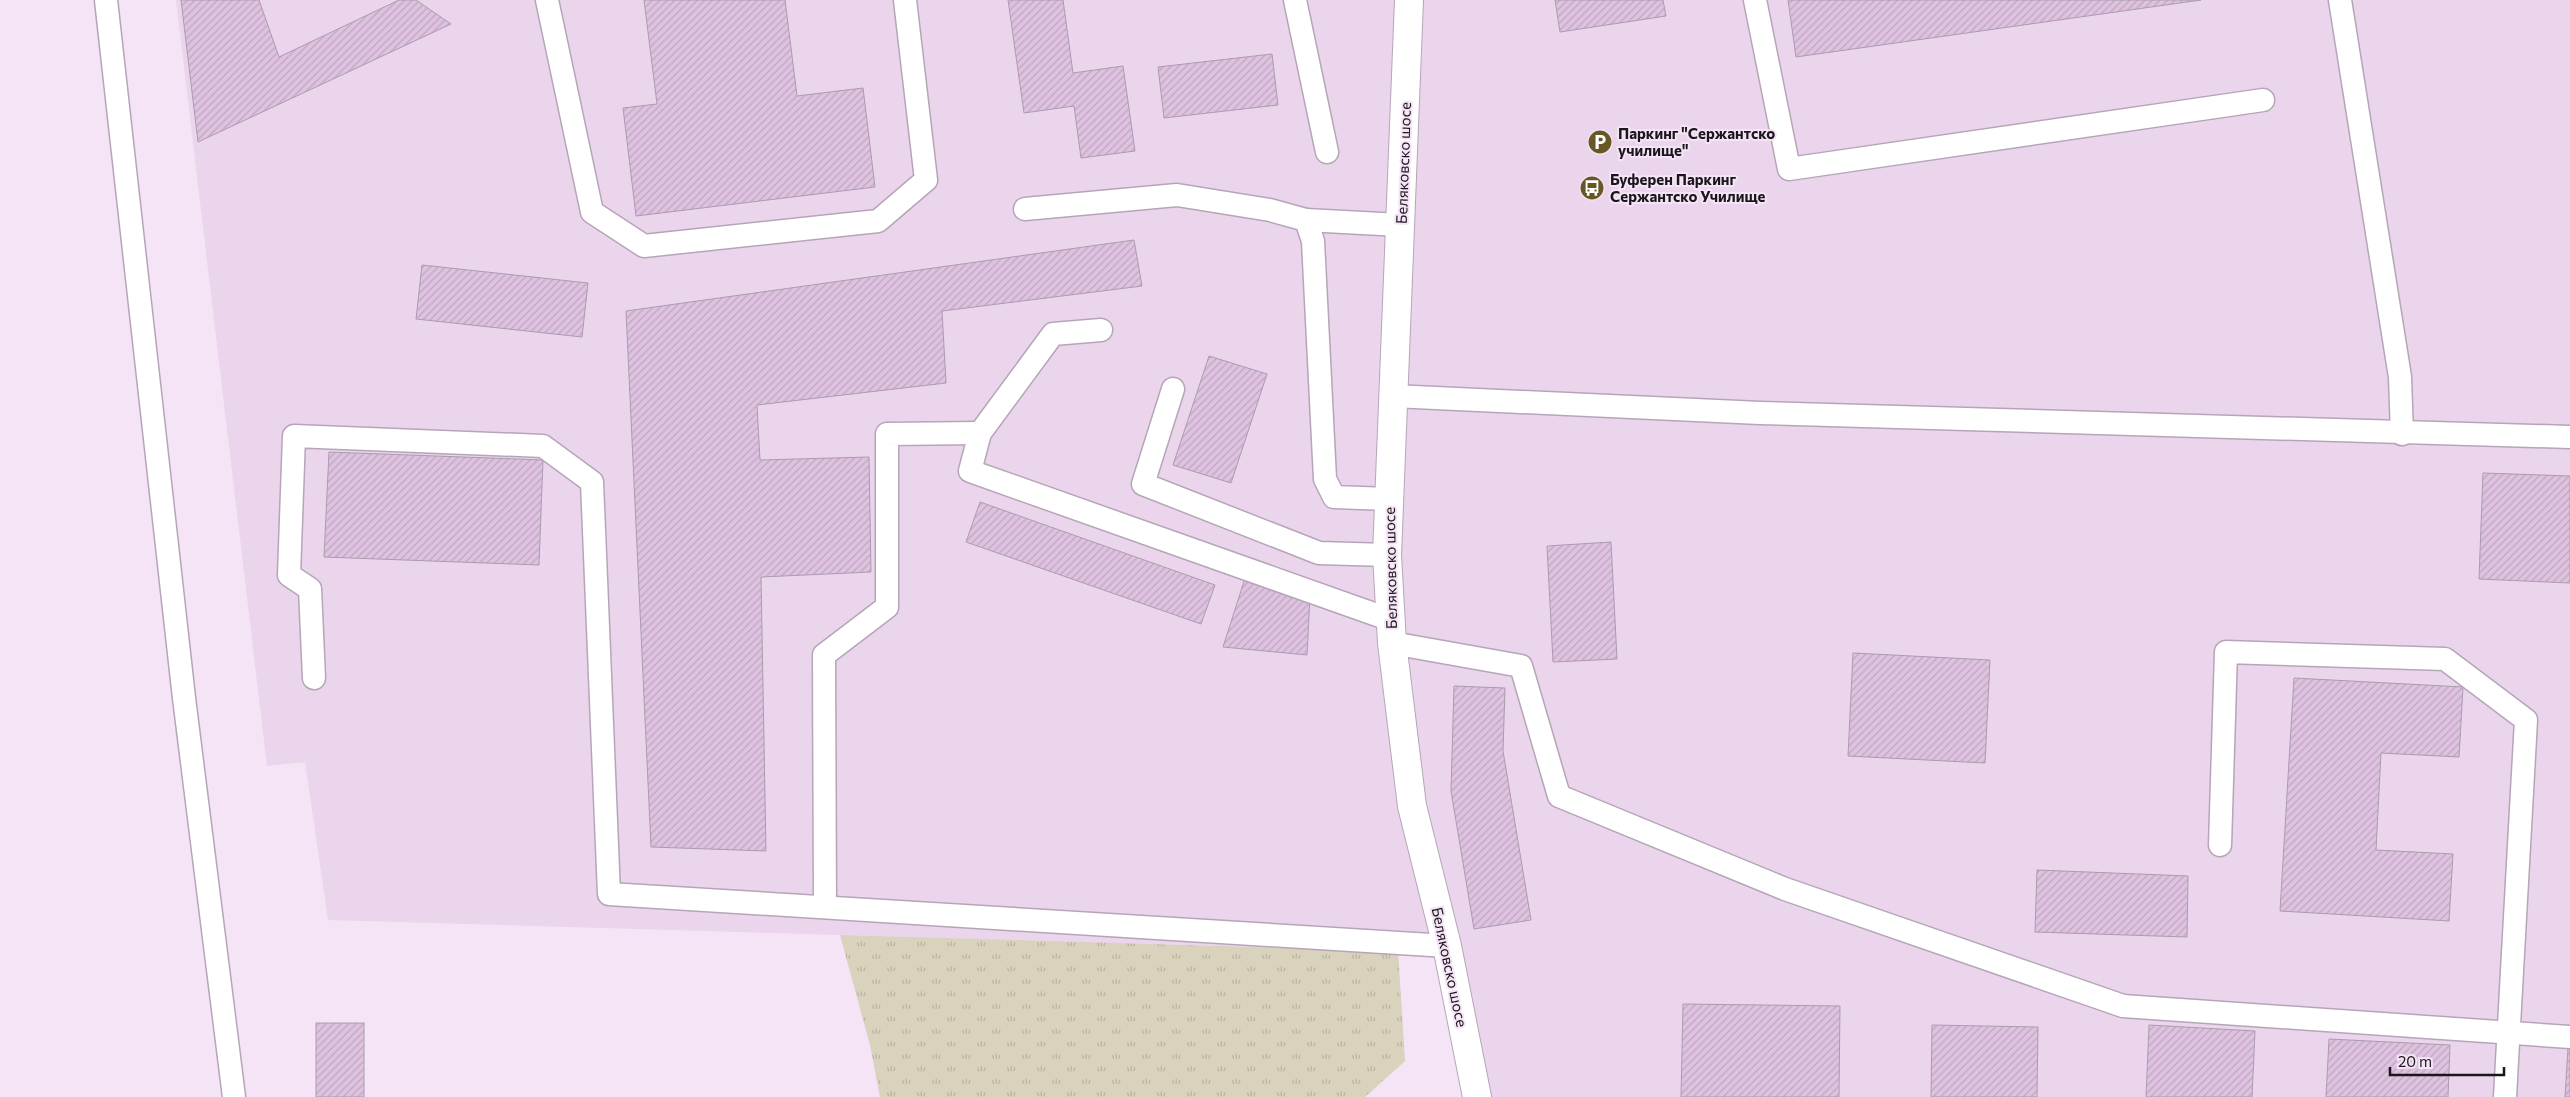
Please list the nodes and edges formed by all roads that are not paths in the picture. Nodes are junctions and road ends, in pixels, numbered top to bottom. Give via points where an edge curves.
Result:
1 (106, 0) edge
2 (547, 0) edge
3 (905, 0) edge
4 (1295, 0) edge
5 (1409, 0) edge
6 (1755, 0) edge
7 (2340, 0) edge
8 (2263, 100) dead end
9 (1327, 152) dead end
10 (1025, 209) dead end
11 (1306, 220) junction
12 (1400, 225) junction
13 (1101, 330) dead end
14 (1173, 389) dead end
15 (1393, 396) junction
16 (980, 433) junction
17 (2402, 434) junction
18 (2570, 437) edge
19 (1389, 499) junction
20 (1387, 555) junction
21 (1391, 632) junction
22 (314, 678) dead end
23 (2220, 846) dead end
24 (825, 907) junction
25 (1447, 946) junction
26 (2509, 1033) junction
27 (2570, 1037) edge
28 (234, 1097) edge
29 (1477, 1097) edge
30 (2505, 1097) edge

1 - 28 lane via 180,658
2 - 3 lane via 592,212 644,246 878,221 926,180
4 - 9 lane
5 - 12 street, Беляковско шосе
6 - 8 lane via 1789,170
7 - 17 lane via 2400,377
10 - 11 lane via 1176,196 1270,210
11 - 12 lane
11 - 19 lane via 1313,241 1325,479 1334,497
12 - 15 street, Беляковско шосе
13 - 16 lane via 1054,334
14 - 20 lane via 1143,484 1319,553
15 - 17 lane via 1770,413
15 - 19 street, Беляковско шосе
16 - 21 lane via 970,471
16 - 24 lane via 887,434 887,607 824,655
17 - 18 lane
19 - 20 street, Беляковско шосе
20 - 21 street, Беляковско шосе
21 - 25 street, Беляковско шосе via 1412,806
21 - 26 lane via 1521,666 1559,796 1795,892 2123,1006
22 - 24 lane via 310,589 289,575 294,436 543,446 592,482 609,894
23 - 26 lane via 2226,652 2445,659 2526,720
24 - 25 lane
25 - 29 street, Беляковско шосе
26 - 27 lane
26 - 30 lane

